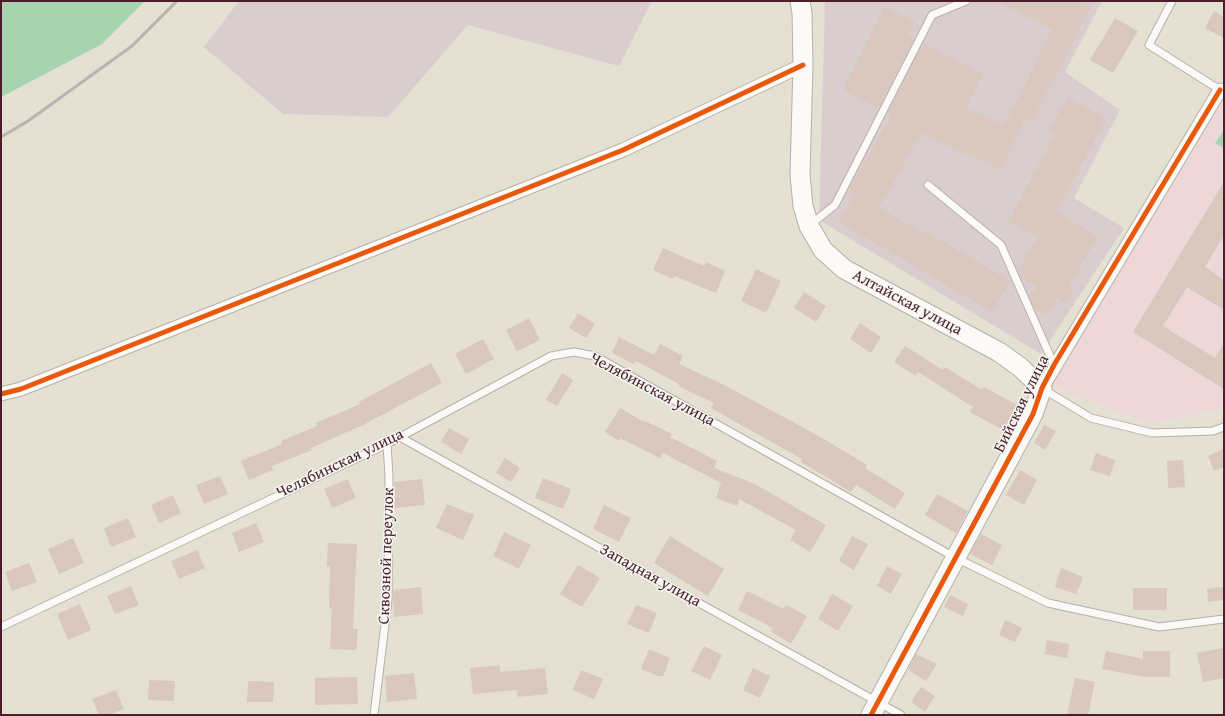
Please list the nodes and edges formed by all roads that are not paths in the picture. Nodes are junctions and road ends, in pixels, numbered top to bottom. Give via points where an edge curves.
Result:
1 (800, 1) edge
2 (966, 1) edge
3 (1172, 1) edge
4 (803, 65) junction
5 (1222, 89) edge
6 (928, 185) dead end
7 (809, 226) junction
8 (1054, 365) junction
9 (1042, 388) junction
10 (1, 394) edge
11 (1224, 427) edge
12 (398, 436) junction
13 (387, 444) junction
14 (956, 558) junction
15 (1224, 619) edge
16 (1, 627) edge
17 (874, 709) edge
18 (374, 715) edge
19 (901, 715) edge

1 - 4 street, Алтайская улица
2 - 7 lane via 932,15 835,205
3 - 5 lane via 1148,45
4 - 7 street, Алтайская улица via 800,175 803,206
4 - 10 street via 623,150 21,389
5 - 8 street, Бийская улица
6 - 8 lane via 1001,245
7 - 9 street, Алтайская улица via 823,250 844,269 999,352
8 - 9 street, Бийская улица
9 - 11 lane, Алтайская улица via 1091,418 1152,433 1213,431
9 - 14 street, Бийская улица via 1033,414
12 - 13 lane, Челябинская улица
12 - 14 lane, Челябинская улица via 551,356 574,352 595,356
12 - 17 lane, Западная улица
13 - 16 lane, Челябинская улица
13 - 18 lane, Сквозной переулок via 388,600
14 - 15 lane, Челябинская улица via 1048,603 1159,626
14 - 17 street, Бийская улица
17 - 19 lane, Западная улица

